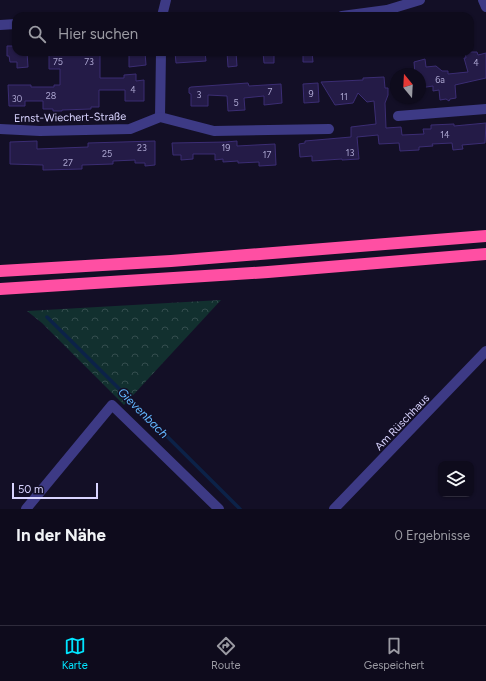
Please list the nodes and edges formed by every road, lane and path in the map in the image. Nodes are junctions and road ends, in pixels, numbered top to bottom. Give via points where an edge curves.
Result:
1 (166, 0) edge
2 (420, 0) edge
3 (483, 0) edge
4 (486, 7) edge
5 (163, 12) edge
6 (372, 12) edge
7 (12, 24) edge
8 (0, 25) edge
9 (161, 56) edge
10 (486, 109) edge
11 (398, 116) dead end
12 (160, 117) junction
13 (0, 129) edge
14 (329, 129) dead end
15 (486, 236) edge
16 (486, 254) edge
17 (0, 271) edge
18 (0, 289) edge
19 (486, 351) edge
20 (26, 509) edge
21 (219, 509) edge
22 (334, 509) edge

1 - 5 street
2 - 6 street
3 - 4 street
7 - 8 street
9 - 12 street
10 - 11 street
12 - 13 street, Ernst-Wiechert-Straße via 130,129
12 - 14 street via 214,131
15 - 17 highway via 186,260
16 - 18 highway via 253,273
19 - 22 street, Am Rüschhaus
20 - 21 street via 112,405

